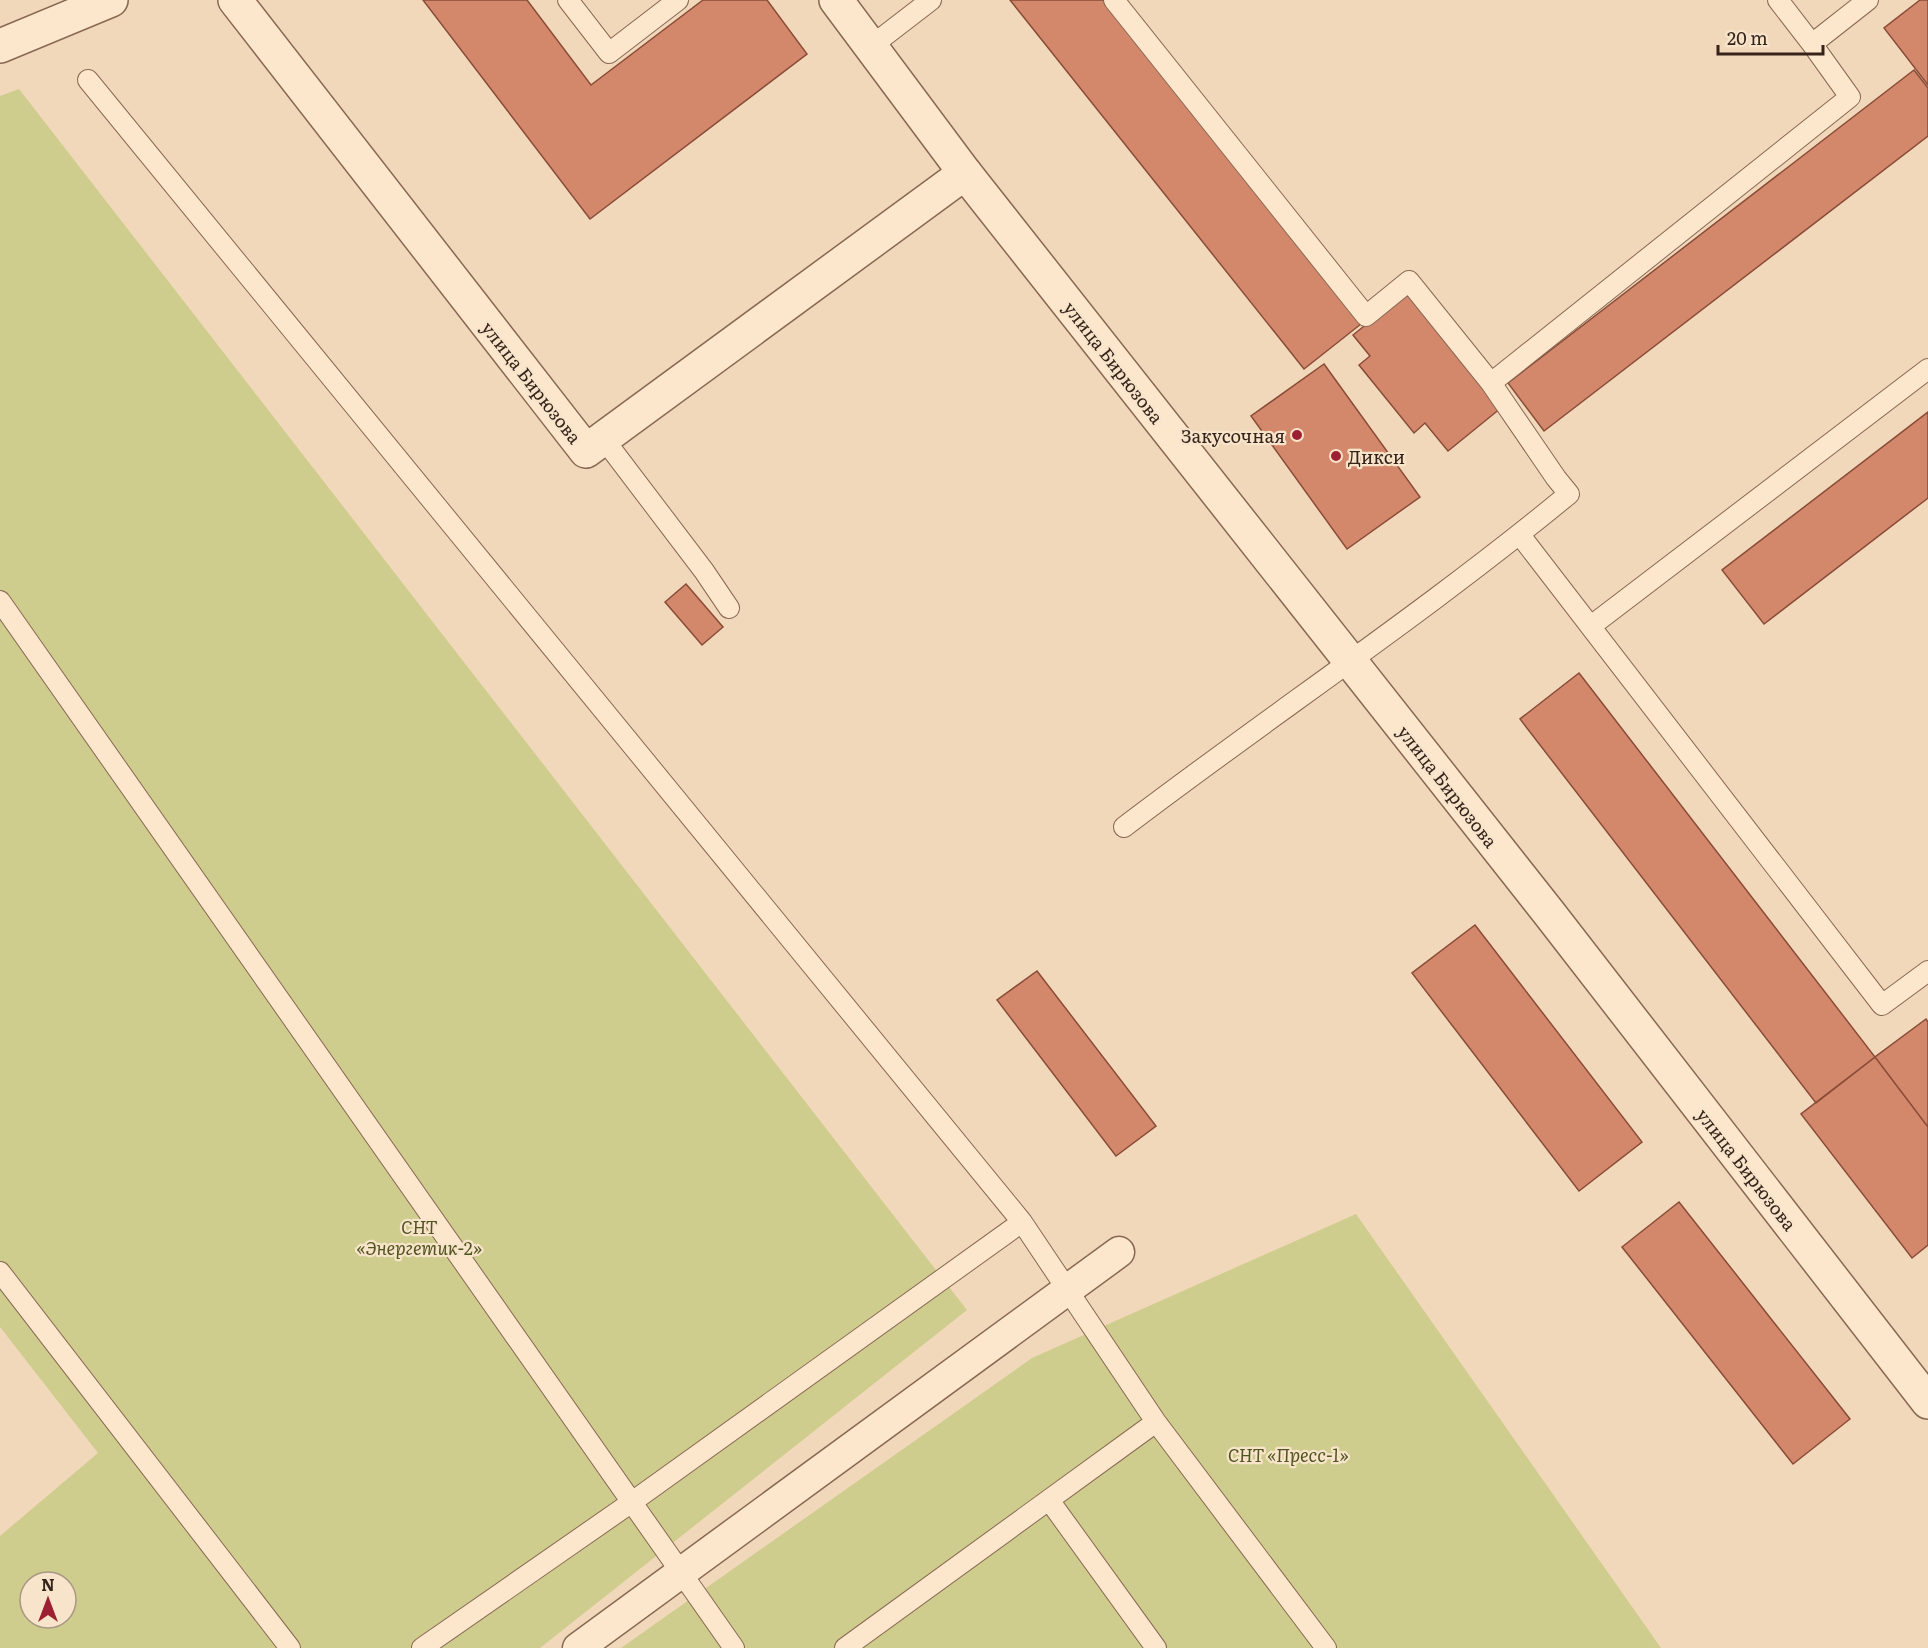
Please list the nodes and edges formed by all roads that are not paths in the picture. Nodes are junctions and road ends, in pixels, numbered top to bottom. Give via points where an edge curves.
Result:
1 (111, 0) edge
2 (235, 0) edge
3 (568, 0) edge
4 (678, 0) edge
5 (836, 0) edge
6 (932, 0) edge
7 (1114, 0) edge
8 (1778, 0) edge
9 (1868, 0) edge
10 (1812, 44) junction
11 (0, 46) edge
12 (870, 47) junction
13 (88, 80) dead end
14 (965, 173) junction
15 (1928, 369) edge
16 (1491, 383) junction
17 (603, 438) junction
18 (1520, 535) junction
19 (0, 601) edge
20 (729, 608) dead end
21 (1591, 626) junction
22 (1351, 662) junction
23 (1124, 827) dead end
24 (1928, 971) edge
25 (1022, 1222) junction
26 (1119, 1252) dead end
27 (0, 1272) edge
28 (1922, 1383) edge
29 (1156, 1422) junction
30 (1049, 1500) junction
31 (632, 1502) junction
32 (681, 1572) junction
33 (290, 1648) edge
34 (422, 1648) edge
35 (578, 1648) edge
36 (734, 1648) edge
37 (847, 1648) edge
38 (1156, 1648) edge
39 (1326, 1648) edge

1 - 11 street
2 - 17 street, улица Бирюзова via 586,451
3 - 4 lane via 609,53
5 - 12 street, улица Бирюзова
6 - 12 lane
7 - 16 lane via 1366,316 1409,281
8 - 10 lane
9 - 10 lane
10 - 16 lane via 1850,97
12 - 14 street, улица Бирюзова
13 - 25 lane
14 - 17 street, улица Бирюзова
14 - 22 street, улица Бирюзова
15 - 21 lane
16 - 18 lane via 1569,494
17 - 20 lane
18 - 21 lane
18 - 22 lane
19 - 31 lane
21 - 24 lane via 1882,1005
22 - 23 lane
22 - 28 street, улица Бирюзова
25 - 29 lane
25 - 31 lane
26 - 32 street
27 - 33 lane
29 - 30 lane
29 - 39 lane
30 - 37 lane
30 - 38 lane
31 - 32 lane
31 - 34 lane
32 - 35 street
32 - 36 lane

